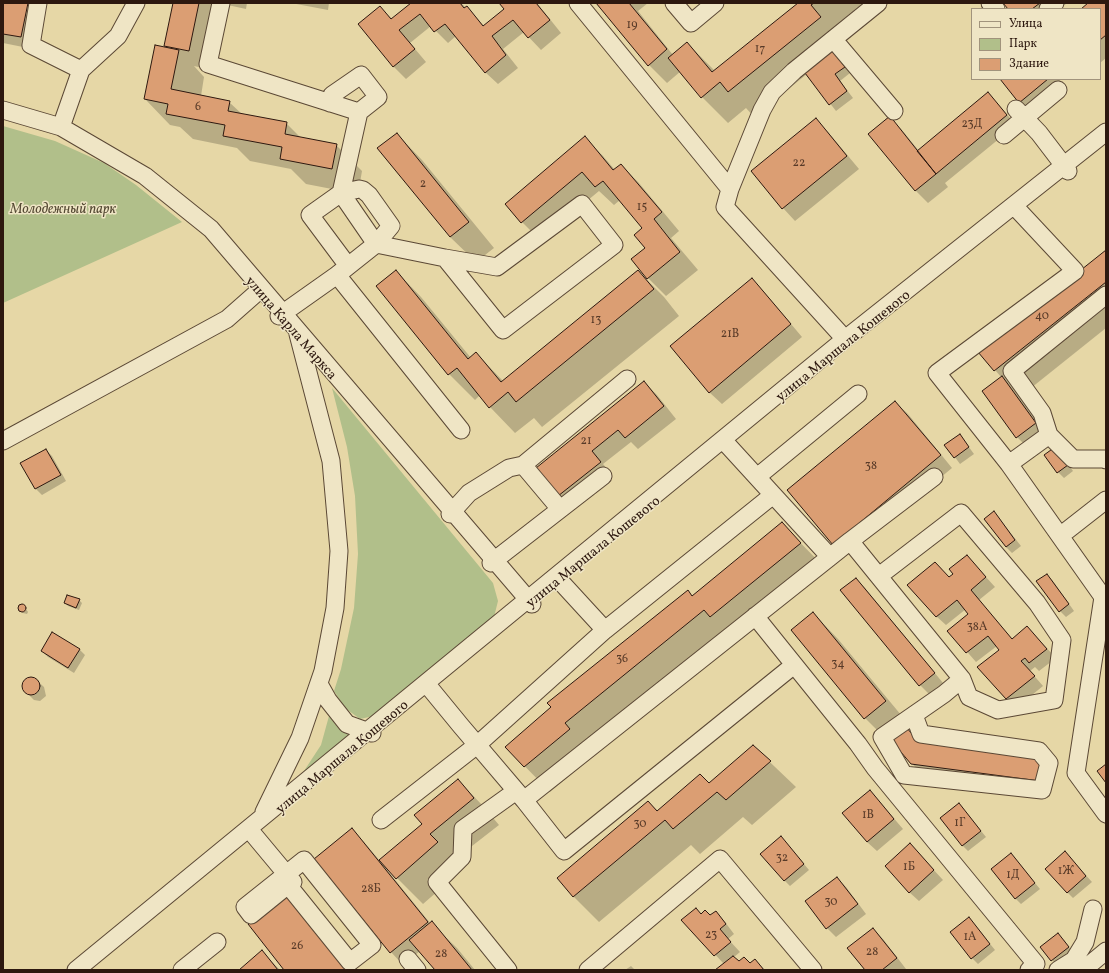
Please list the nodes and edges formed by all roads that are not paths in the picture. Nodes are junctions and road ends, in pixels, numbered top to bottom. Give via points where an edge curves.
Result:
1 (38, 3) edge
2 (136, 3) edge
3 (221, 3) edge
4 (578, 3) edge
5 (674, 3) edge
6 (715, 3) edge
7 (878, 3) edge
8 (834, 40) junction
9 (82, 70) junction
10 (1058, 90) dead end
11 (330, 103) junction
12 (3, 110) edge
13 (894, 111) dead end
14 (359, 112) junction
15 (1020, 113) junction
16 (3, 116) edge
17 (61, 127) junction
18 (1106, 132) edge
19 (1004, 135) dead end
20 (1106, 141) edge
21 (1066, 169) junction
22 (730, 189) junction
23 (341, 193) junction
24 (1018, 210) junction
25 (391, 226) junction
26 (376, 244) junction
27 (407, 250) junction
28 (445, 258) junction
29 (343, 270) junction
30 (260, 290) junction
31 (1106, 295) edge
32 (281, 315) junction
33 (299, 335) junction
34 (846, 339) junction
35 (627, 379) dead end
36 (858, 394) dead end
37 (461, 430) dead end
38 (1048, 435) junction
39 (3, 441) edge
40 (725, 442) junction
41 (1106, 460) edge
42 (1009, 464) junction
43 (523, 465) junction
44 (603, 476) dead end
45 (757, 477) junction
46 (934, 477) dead end
47 (773, 495) junction
48 (1106, 500) edge
49 (560, 509) junction
50 (451, 513) junction
51 (1060, 536) junction
52 (850, 541) junction
53 (830, 557) junction
54 (493, 562) junction
55 (879, 576) junction
56 (560, 581) junction
57 (528, 603) junction
58 (1101, 614) junction
59 (755, 616) junction
60 (605, 630) junction
61 (1106, 634) edge
62 (794, 665) junction
63 (962, 679) junction
64 (318, 684) junction
65 (429, 687) junction
66 (914, 715) dead end
67 (369, 732) junction
68 (477, 745) junction
69 (520, 795) junction
70 (1106, 814) edge
71 (381, 820) dead end
72 (258, 827) junction
73 (289, 880) junction
74 (1093, 909) dead end
75 (217, 942) dead end
76 (1106, 951) edge
77 (1032, 967) edge
78 (85, 970) edge
79 (182, 970) edge
80 (508, 970) edge
81 (588, 970) edge
82 (812, 970) edge
83 (1058, 970) edge
84 (1083, 970) edge

1 - 9 street via 31,46
2 - 9 street via 118,36
3 - 11 street via 208,64
4 - 22 street
5 - 6 street via 691,23
7 - 8 street
8 - 13 street
8 - 22 street via 772,92 762,110
9 - 17 street
10 - 15 street
11 - 14 street
11 - 14 street via 332,95 360,75 378,97
12 - 17 street
14 - 23 street
15 - 19 street
15 - 21 street
16 - 30 street, улица Карла Маркса via 57,131 143,181 209,233
17 - 30 street via 145,176 211,229
18 - 21 street
20 - 21 street, улица Маршала Кошевого
21 - 24 street, улица Маршала Кошевого
21 - 34 street
22 - 34 street via 725,206
23 - 25 street via 363,190
23 - 26 street
23 - 29 street via 310,215
24 - 40 street, улица Маршала Кошевого
24 - 42 street via 1074,271 937,373
25 - 26 street
25 - 27 street
26 - 27 street
26 - 29 street
27 - 28 street
28 - 28 street via 503,330 614,245 582,204 497,268
29 - 32 street
29 - 37 street
30 - 32 street, улица Карла Маркса
30 - 39 street via 227,319
31 - 38 street via 1012,371 1042,413
32 - 33 street, улица Карла Маркса
33 - 50 street, улица Карла Маркса
33 - 64 street via 331,461 339,551 335,608 323,671
34 - 40 street
35 - 43 street
36 - 45 street
38 - 41 street via 1073,459
38 - 42 street
40 - 45 street
40 - 56 street, улица Маршала Кошевого
40 - 57 street
42 - 51 street
43 - 49 street
43 - 50 street via 509,468 469,493
44 - 49 street
45 - 47 street
46 - 52 street
47 - 53 street
47 - 60 street
48 - 51 street
49 - 54 street
50 - 54 street, улица Карла Маркса
51 - 58 street via 1103,597
52 - 53 street
52 - 55 street
53 - 59 street
54 - 57 street, улица Карла Маркса
55 - 63 street
55 - 63 street via 961,513 1037,603 1062,640 1054,700 998,710 970,698
56 - 57 street, улица Маршала Кошевого
56 - 60 street
57 - 65 street, улица Маршала Кошевого
57 - 67 street
58 - 61 street
58 - 70 street via 1076,773
59 - 62 street
59 - 69 street
60 - 68 street
62 - 69 street via 564,852
62 - 77 street
63 - 66 street via 882,737 904,775 1042,790 1049,763 1039,751 921,734
64 - 67 street via 347,724
64 - 72 street via 300,738
65 - 67 street, улица Маршала Кошевого
65 - 68 street
67 - 72 street, улица Маршала Кошевого
68 - 69 street
68 - 71 street
69 - 80 street via 463,829 462,856 437,882
72 - 73 street
72 - 78 street, улица Маршала Кошевого
73 - 73 street via 304,860 372,945 350,962
74 - 83 street via 1085,942 1074,960
75 - 79 street
76 - 84 street
81 - 82 street via 720,858

